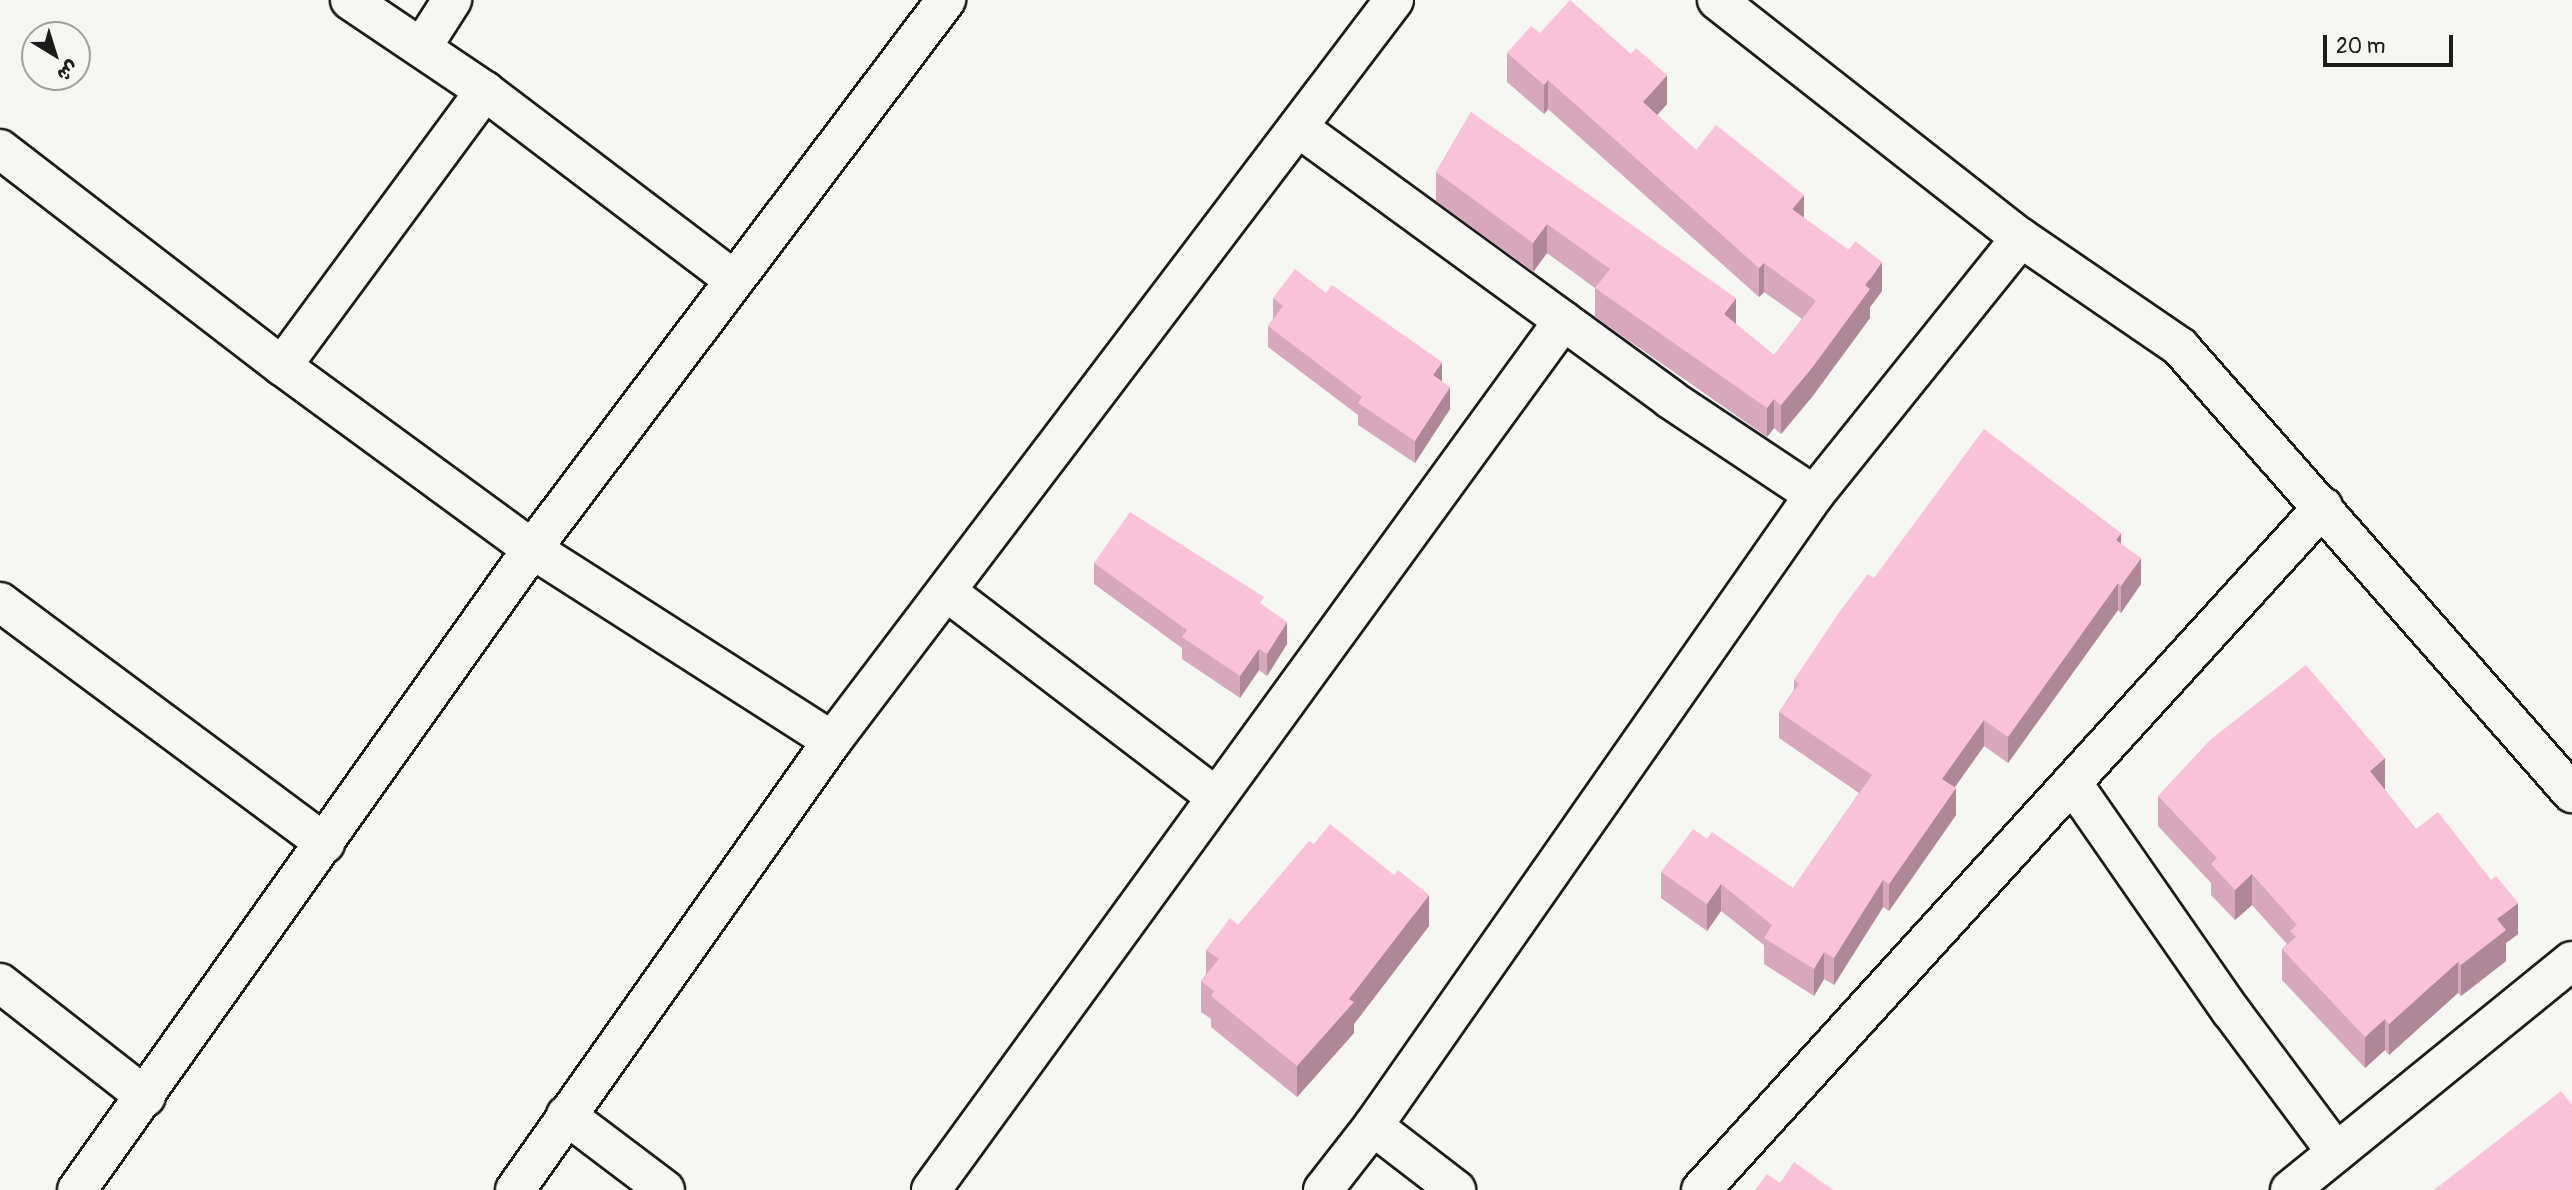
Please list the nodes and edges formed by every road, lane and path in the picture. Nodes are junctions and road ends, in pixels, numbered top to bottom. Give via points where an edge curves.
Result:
1 (349, 0) edge
2 (453, 0) edge
3 (946, 0) edge
4 (1394, 0) edge
5 (1717, 0) edge
6 (422, 47) junction
7 (485, 91) junction
8 (1299, 128) junction
9 (0, 149) edge
10 (2021, 238) junction
11 (734, 280) junction
12 (1563, 321) junction
13 (282, 366) junction
14 (1814, 495) junction
15 (2323, 507) junction
16 (532, 549) junction
17 (947, 592) junction
18 (0, 602) edge
19 (832, 741) junction
20 (2073, 784) junction
21 (2572, 793) edge
22 (1216, 797) junction
23 (325, 844) junction
24 (2572, 961) edge
25 (0, 983) edge
26 (145, 1097) junction
27 (566, 1115) junction
28 (1373, 1126) junction
29 (2336, 1152) junction
30 (77, 1190) edge
31 (515, 1190) edge
32 (665, 1190) edge
33 (931, 1190) edge
34 (1323, 1190) edge
35 (1455, 1190) edge
36 (1701, 1190) edge
37 (2290, 1190) edge

1 - 6 street
2 - 6 street
3 - 11 street
4 - 8 street
5 - 10 street
6 - 7 street
7 - 11 street
7 - 13 street
8 - 12 street
8 - 17 street
9 - 13 street
10 - 14 street
10 - 15 street via 2180,347
11 - 16 street
12 - 14 street
12 - 22 street
13 - 16 street
14 - 28 street
15 - 20 street
15 - 21 street
16 - 19 street
16 - 23 street
17 - 19 street
17 - 22 street
18 - 23 street
19 - 27 street
20 - 29 street
20 - 36 street
22 - 33 street
23 - 26 street
24 - 29 street
25 - 26 street
26 - 30 street
27 - 31 street
27 - 32 street
28 - 34 street
28 - 35 street
29 - 37 street

